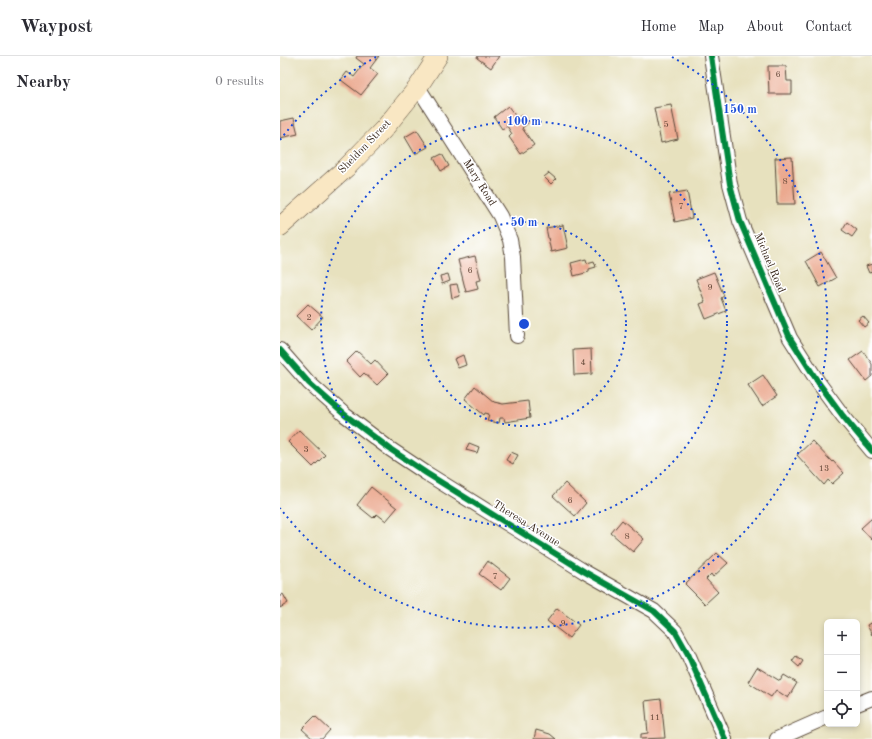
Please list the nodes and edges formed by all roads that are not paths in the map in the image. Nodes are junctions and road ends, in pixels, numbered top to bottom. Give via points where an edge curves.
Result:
1 (438, 56) edge
2 (711, 56) edge
3 (418, 87) junction
4 (288, 209) edge
5 (280, 227) edge
6 (517, 336) dead end
7 (280, 350) edge
8 (872, 451) edge
9 (872, 698) edge
10 (860, 703) edge
11 (824, 718) edge
12 (726, 739) edge
13 (777, 739) edge

1 - 3 street, Sheldon Street
2 - 8 street, Michael Road via 730,184 740,221 790,338 818,382
3 - 4 street, Sheldon Street via 384,130 357,158
3 - 6 street, Mary Road via 500,216 508,234 513,257
4 - 5 street, Sheldon Street
7 - 12 street, Theresa Avenue via 310,383 345,415 390,449 585,572 654,611 675,631 688,654
9 - 10 street
11 - 13 street

